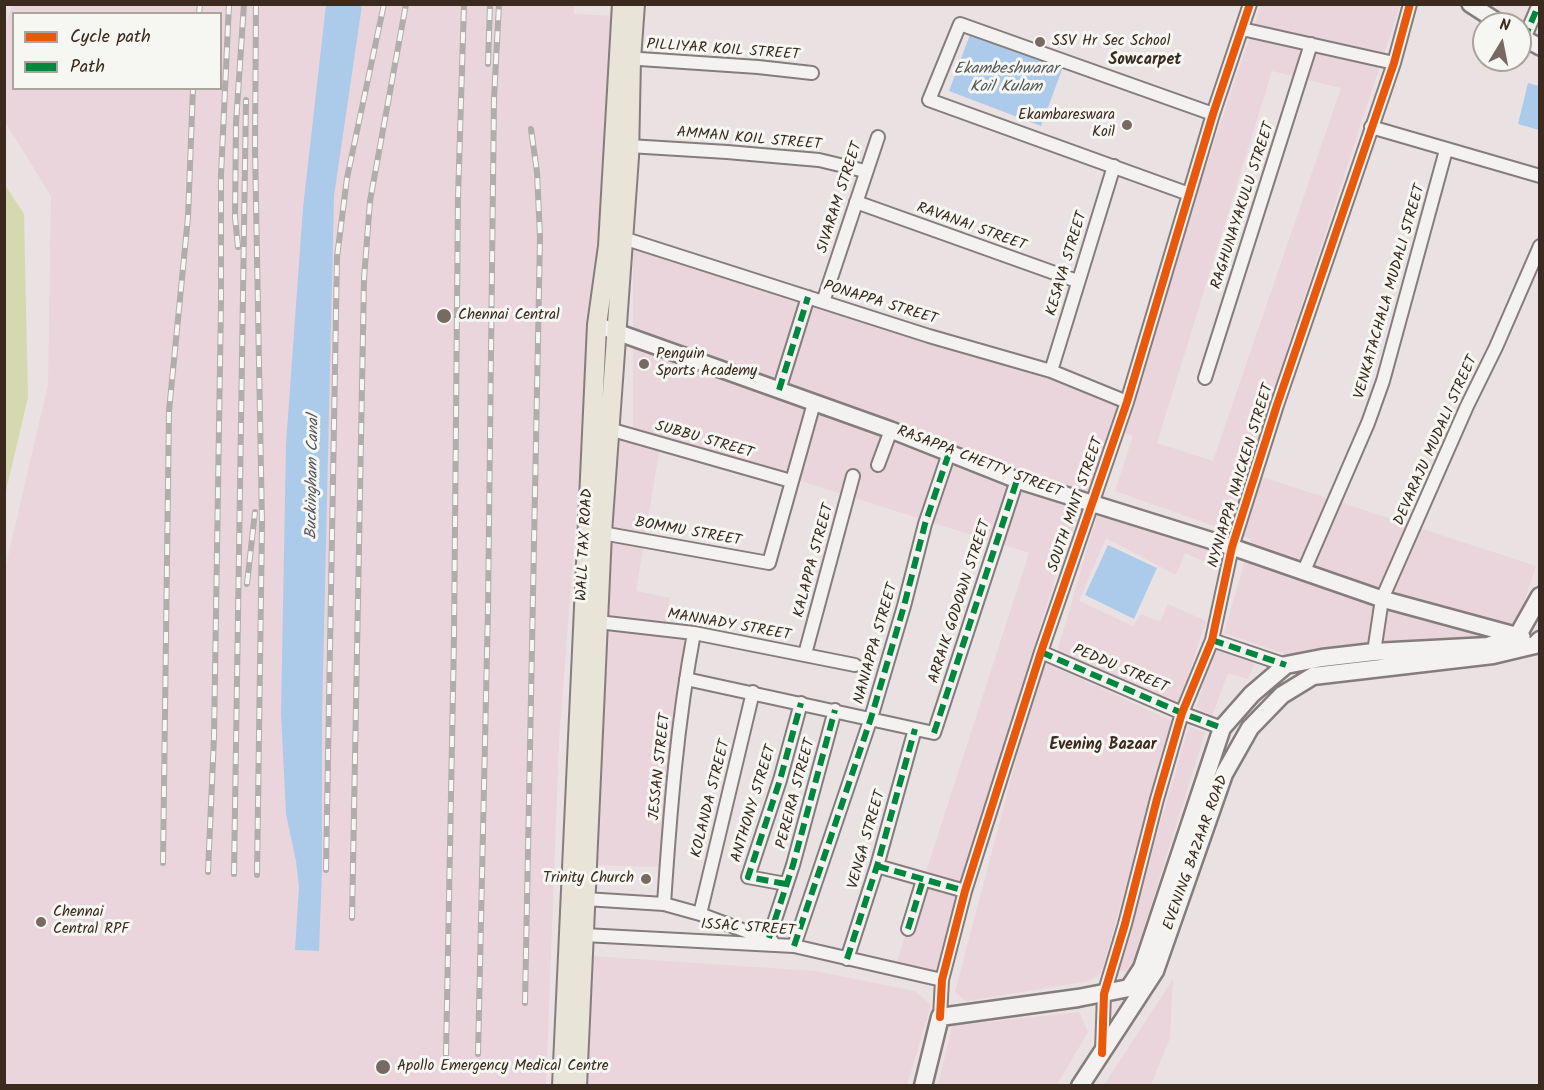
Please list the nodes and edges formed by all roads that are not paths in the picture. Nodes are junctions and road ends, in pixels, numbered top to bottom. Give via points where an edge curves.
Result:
1 (622, 4) edge
2 (635, 4) edge
3 (1251, 4) edge
4 (1410, 4) edge
5 (1539, 4) edge
6 (1532, 18) edge
7 (1242, 29) junction
8 (1311, 44) junction
9 (625, 58) junction
10 (1394, 63) junction
11 (812, 73) dead end
12 (1213, 114) junction
13 (1371, 128) junction
14 (878, 137) dead end
15 (629, 146) junction
16 (1446, 150) junction
17 (1114, 166) junction
18 (865, 171) junction
19 (1539, 176) edge
20 (1189, 194) junction
21 (856, 202) junction
22 (623, 238) junction
23 (1539, 246) edge
24 (1077, 281) junction
25 (808, 297) junction
26 (823, 302) junction
27 (597, 326) junction
28 (617, 332) junction
29 (1051, 371) junction
30 (1205, 378) dead end
31 (779, 390) junction
32 (1127, 402) junction
33 (814, 403) junction
34 (609, 429) junction
35 (891, 430) junction
36 (949, 453) junction
37 (878, 465) dead end
38 (853, 476) dead end
39 (1017, 480) junction
40 (791, 481) junction
41 (1092, 504) junction
42 (602, 533) junction
43 (1232, 547) junction
44 (1303, 573) junction
45 (1539, 596) edge
46 (1382, 600) junction
47 (598, 622) junction
48 (694, 633) junction
49 (1518, 635) junction
50 (1212, 640) junction
51 (1538, 645) edge
52 (1041, 652) junction
53 (1374, 652) junction
54 (805, 654) junction
55 (855, 665) dead end
56 (1286, 665) junction
57 (686, 678) junction
58 (753, 692) junction
59 (801, 704) junction
60 (835, 710) junction
61 (1182, 713) junction
62 (871, 718) junction
63 (1222, 728) junction
64 (915, 729) junction
65 (1196, 831) junction
66 (877, 866) junction
67 (923, 880) junction
68 (786, 884) junction
69 (965, 891) junction
70 (585, 899) junction
71 (664, 904) junction
72 (700, 914) junction
73 (908, 929) dead end
74 (584, 935) junction
75 (773, 942) junction
76 (794, 946) junction
77 (847, 959) junction
78 (942, 980) junction
79 (1104, 994) junction
80 (940, 1017) junction
81 (1102, 1053) junction
82 (562, 1086) edge
83 (577, 1086) edge
84 (923, 1086) edge
85 (1080, 1086) edge

1 - 9 main road, WALL TAX ROAD
2 - 9 main road, WALL TAX ROAD
3 - 7 street, SOUTH MINT STREET
4 - 10 street, NYNIAPPA NAICKEN STREET
5 - 6 street
7 - 8 street
7 - 12 street, SOUTH MINT STREET
8 - 10 street
8 - 30 street, RAGHUNAYAKULU STREET
9 - 11 street, PILLIYAR KOIL STREET
9 - 15 main road, WALL TAX ROAD
9 - 27 main road, WALL TAX ROAD
10 - 13 street, NYNIAPPA NAICKEN STREET
12 - 17 street via 960,24 929,100
12 - 20 street, SOUTH MINT STREET
13 - 16 street
13 - 43 street, NYNIAPPA NAICKEN STREET
14 - 18 street, SIVARAM STREET
15 - 18 street, AMMAN KOIL STREET via 819,160
15 - 22 main road, WALL TAX ROAD
16 - 19 street
16 - 44 street, VENKATACHALA MUDALI STREET via 1383,381
17 - 20 street
17 - 24 street, KESAVA STREET
18 - 21 street, SIVARAM STREET
20 - 32 street, SOUTH MINT STREET
21 - 24 street, RAVANAI STREET
21 - 26 street, SIVARAM STREET
22 - 25 street, PONAPPA STREET
22 - 28 main road, WALL TAX ROAD
23 - 46 street, DEVARAJU MUDALI STREET
24 - 29 street, KESAVA STREET
25 - 26 street, PONAPPA STREET
25 - 31 street
26 - 29 street, PONAPPA STREET
27 - 28 street, RASAPPA CHETTY STREET
27 - 82 main road, WALL TAX ROAD
28 - 31 street, RASAPPA CHETTY STREET
28 - 34 main road, WALL TAX ROAD
29 - 32 street, PONAPPA STREET
31 - 33 street, RASAPPA CHETTY STREET
32 - 41 street, SOUTH MINT STREET
33 - 35 street, RASAPPA CHETTY STREET
33 - 40 street
34 - 40 street, SUBBU STREET
34 - 42 main road, WALL TAX ROAD
35 - 36 street, RASAPPA CHETTY STREET
35 - 37 street
36 - 39 street, RASAPPA CHETTY STREET
36 - 62 street, NANIAPPA STREET
38 - 54 street, KALAPPA STREET
39 - 41 street, RASAPPA CHETTY STREET
39 - 64 street, ARRAIK GODOWN STREET via 934,733
40 - 42 street, BOMMU STREET via 769,563
41 - 43 street, RASAPPA CHETTY STREET
41 - 52 street, SOUTH MINT STREET
42 - 47 main road, WALL TAX ROAD
43 - 44 street, RASAPPA CHETTY STREET
43 - 50 street, NYNIAPPA NAICKEN STREET
44 - 46 street, RASAPPA CHETTY STREET
45 - 49 main road
46 - 49 street, RASAPPA CHETTY STREET
46 - 53 street, DEVARAJU MUDALI STREET
47 - 48 street, MANNADY STREET
47 - 70 main road, WALL TAX ROAD
48 - 54 street, MANNADY STREET
48 - 57 street, JESSAN STREET
49 - 51 street, RASAPPA CHETTY STREET
49 - 53 main road, EVENING BAZAAR ROAD via 1488,646
50 - 56 street
50 - 61 street, NYNIAPPA NAICKEN STREET
51 - 65 main road, EVENING BAZAAR ROAD via 1493,655 1313,676 1281,695 1250,728
52 - 61 street, PEDDU STREET
52 - 69 street, SOUTH MINT STREET
53 - 56 main road, EVENING BAZAAR ROAD
54 - 55 street, MANNADY STREET
56 - 63 main road, EVENING BAZAAR ROAD via 1252,694
57 - 58 street
57 - 71 street, JESSAN STREET
58 - 59 street
58 - 72 street, KOLANDA STREET
59 - 60 street
59 - 68 street, ANTHONY STREET via 748,877
60 - 62 street
60 - 68 street, PEREIRA STREET
61 - 63 street, PEDDU STREET
61 - 79 street, NYNIAPPA NAICKEN STREET
62 - 64 street
62 - 76 street, NANIAPPA STREET
63 - 65 main road, EVENING BAZAAR ROAD
64 - 66 street, VENGA STREET
65 - 79 main road, EVENING BAZAAR ROAD via 1142,968 1129,988
65 - 81 main road, EVENING BAZAAR ROAD via 1155,971
66 - 67 street
66 - 77 street, VENGA STREET
67 - 69 street
67 - 73 street
68 - 75 street, PEREIRA STREET
69 - 78 street, SOUTH MINT STREET
70 - 71 street
70 - 74 main road, WALL TAX ROAD
71 - 72 street
72 - 75 street
74 - 75 street, ISSAC STREET
74 - 83 main road, WALL TAX ROAD
75 - 76 street, ISSAC STREET
76 - 77 street, ISSAC STREET
77 - 78 street, ISSAC STREET
78 - 80 street, SOUTH MINT STREET
79 - 80 main road
79 - 81 street, NYNIAPPA NAICKEN STREET
80 - 84 main road, SOUTH MINT STREET
81 - 85 main road, EVENING BAZAAR ROAD

